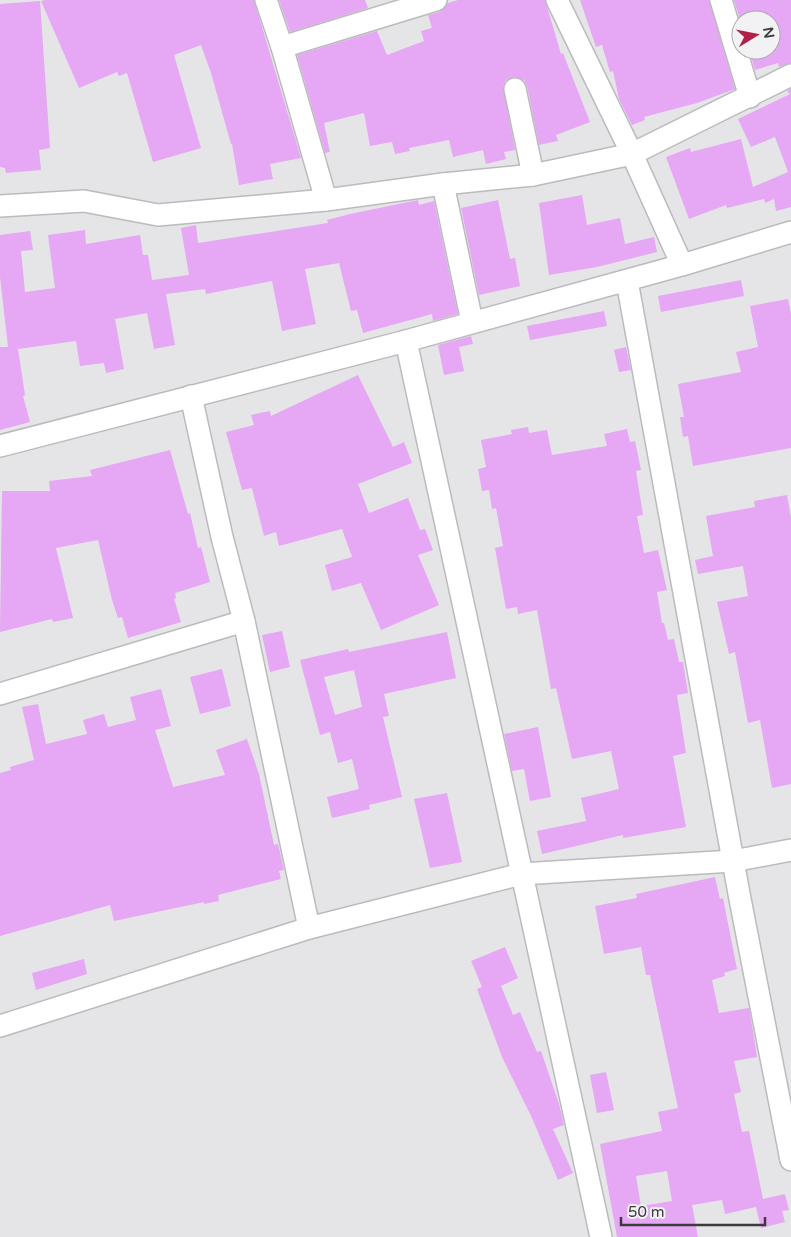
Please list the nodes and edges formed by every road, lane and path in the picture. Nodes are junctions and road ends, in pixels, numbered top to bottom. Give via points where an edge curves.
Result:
1 (266, 0) edge
2 (436, 0) edge
3 (557, 0) edge
4 (721, 0) edge
5 (282, 47) junction
6 (791, 75) edge
7 (515, 88) dead end
8 (750, 97) junction
9 (632, 154) junction
10 (533, 175) junction
11 (442, 184) junction
12 (326, 200) junction
13 (0, 206) edge
14 (791, 232) edge
15 (682, 265) junction
16 (627, 281) junction
17 (472, 322) junction
18 (406, 341) junction
19 (192, 396) junction
20 (0, 446) edge
21 (244, 621) junction
22 (0, 694) edge
23 (791, 850) edge
24 (733, 861) junction
25 (521, 874) junction
26 (309, 928) junction
27 (0, 1026) edge
28 (791, 1160) edge
29 (600, 1237) edge

1 - 5 street
2 - 5 street
3 - 9 street
4 - 8 street
5 - 12 street
6 - 8 street
7 - 10 street
8 - 9 street
9 - 10 street
9 - 15 street
10 - 11 street
11 - 12 street
11 - 17 street
12 - 13 street via 158,215 84,200
14 - 15 street
15 - 16 street
16 - 17 street
16 - 24 street
17 - 18 street
18 - 19 street
18 - 25 street
19 - 20 street
19 - 21 street via 222,537
21 - 22 street
21 - 26 street
23 - 24 street
24 - 25 street
24 - 28 street
25 - 26 street
25 - 29 street
26 - 27 street

